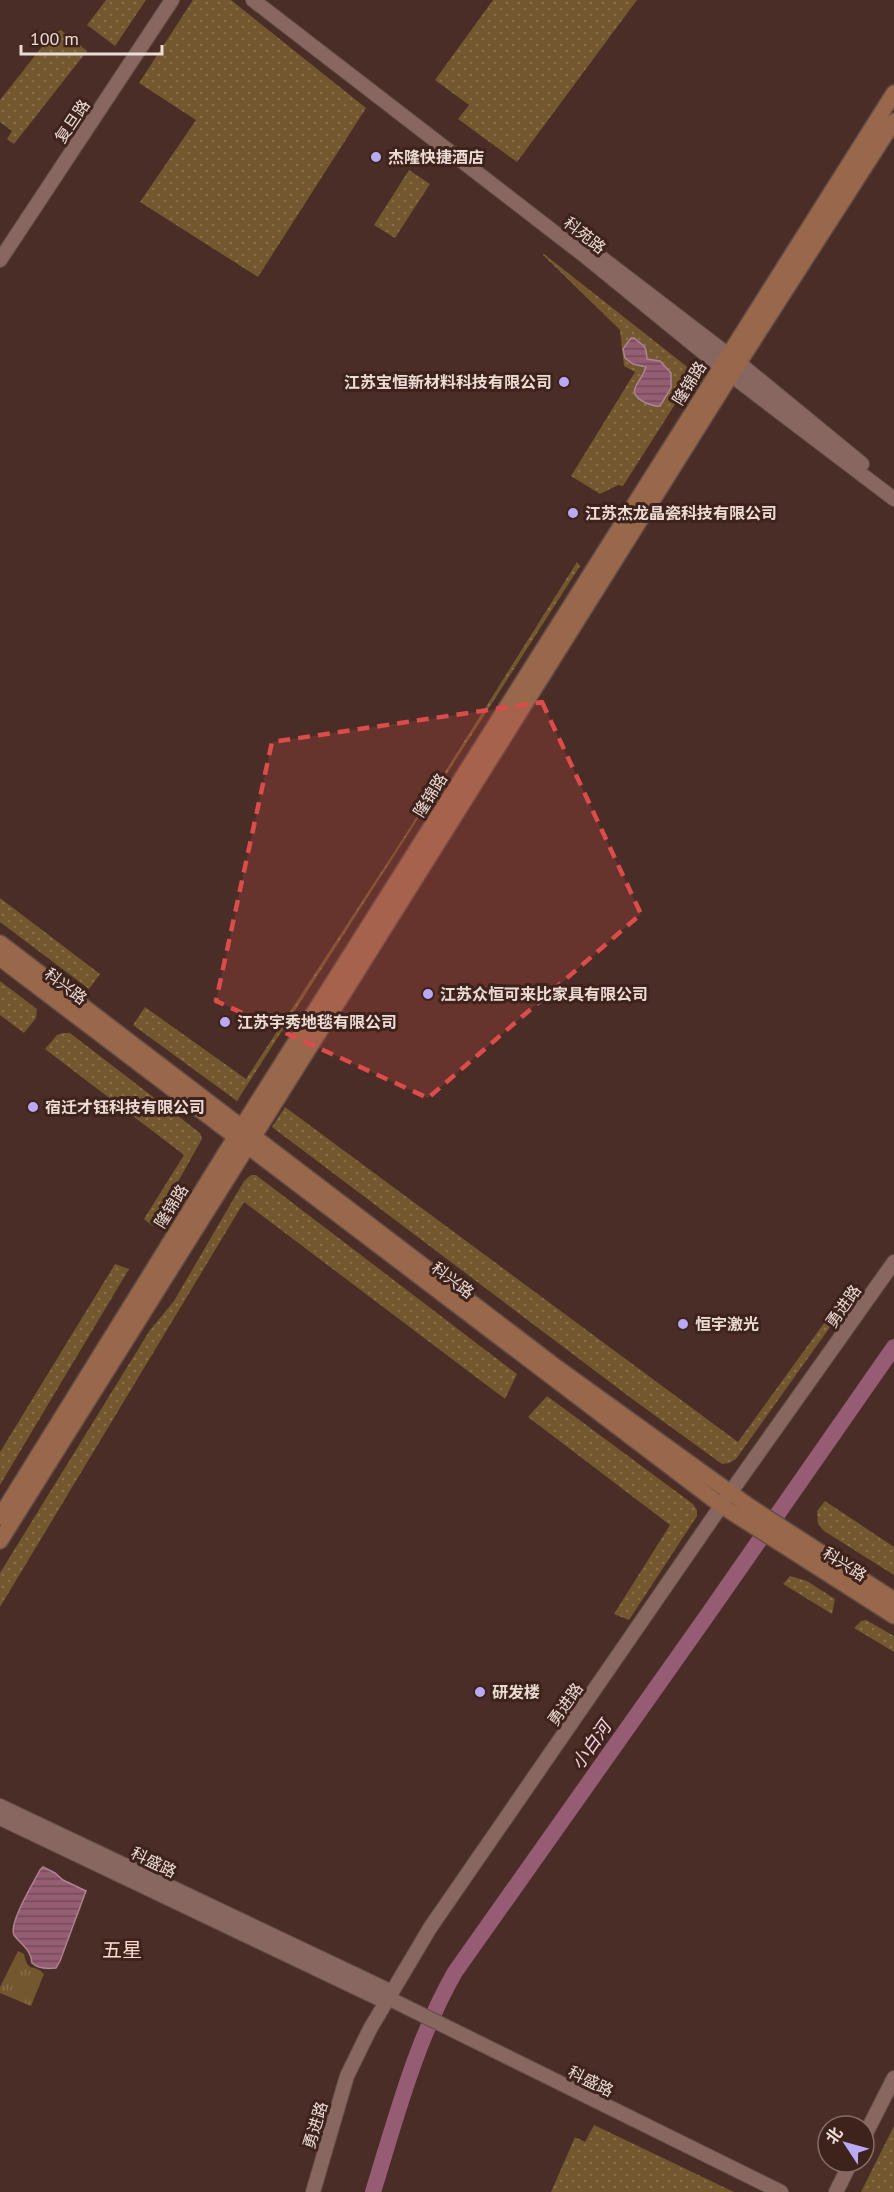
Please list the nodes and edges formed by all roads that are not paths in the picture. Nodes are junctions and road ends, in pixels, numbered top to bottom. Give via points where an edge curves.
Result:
1 (172, 0) edge
2 (253, 0) edge
3 (263, 0) edge
4 (894, 93) edge
5 (894, 121) edge
6 (0, 260) edge
7 (730, 364) junction
8 (894, 490) edge
9 (894, 499) edge
10 (0, 943) edge
11 (0, 958) edge
12 (245, 1136) junction
13 (894, 1262) edge
14 (726, 1499) junction
15 (0, 1517) edge
16 (787, 1540) junction
17 (0, 1541) edge
18 (894, 1600) edge
19 (894, 1616) edge
20 (0, 1806) edge
21 (0, 1818) edge
22 (389, 1997) junction
23 (894, 2078) edge
24 (876, 2114) edge
25 (845, 2174) edge
26 (313, 2192) edge
27 (780, 2192) edge
28 (836, 2192) edge

1 - 6 street, 复旦路
2 - 7 street, 科苑路
3 - 7 street, 科苑路
4 - 7 main road, 隆锦路
5 - 7 main road, 隆锦路
7 - 8 street, 科苑路
7 - 9 street, 科苑路
7 - 12 main road, 隆锦路
10 - 12 main road, 科兴路
11 - 12 main road, 科兴路
12 - 14 main road, 科兴路
12 - 15 main road, 隆锦路
12 - 17 main road, 隆锦路
13 - 14 street, 勇进路
14 - 16 main road, 科兴路
14 - 22 street, 勇进路 via 430,1928
16 - 18 main road, 科兴路
16 - 19 main road, 科兴路
20 - 22 street, 科盛路
21 - 22 street, 科盛路
22 - 26 street, 勇进路 via 347,2076
22 - 27 street, 科盛路
23 - 24 street
25 - 28 street

